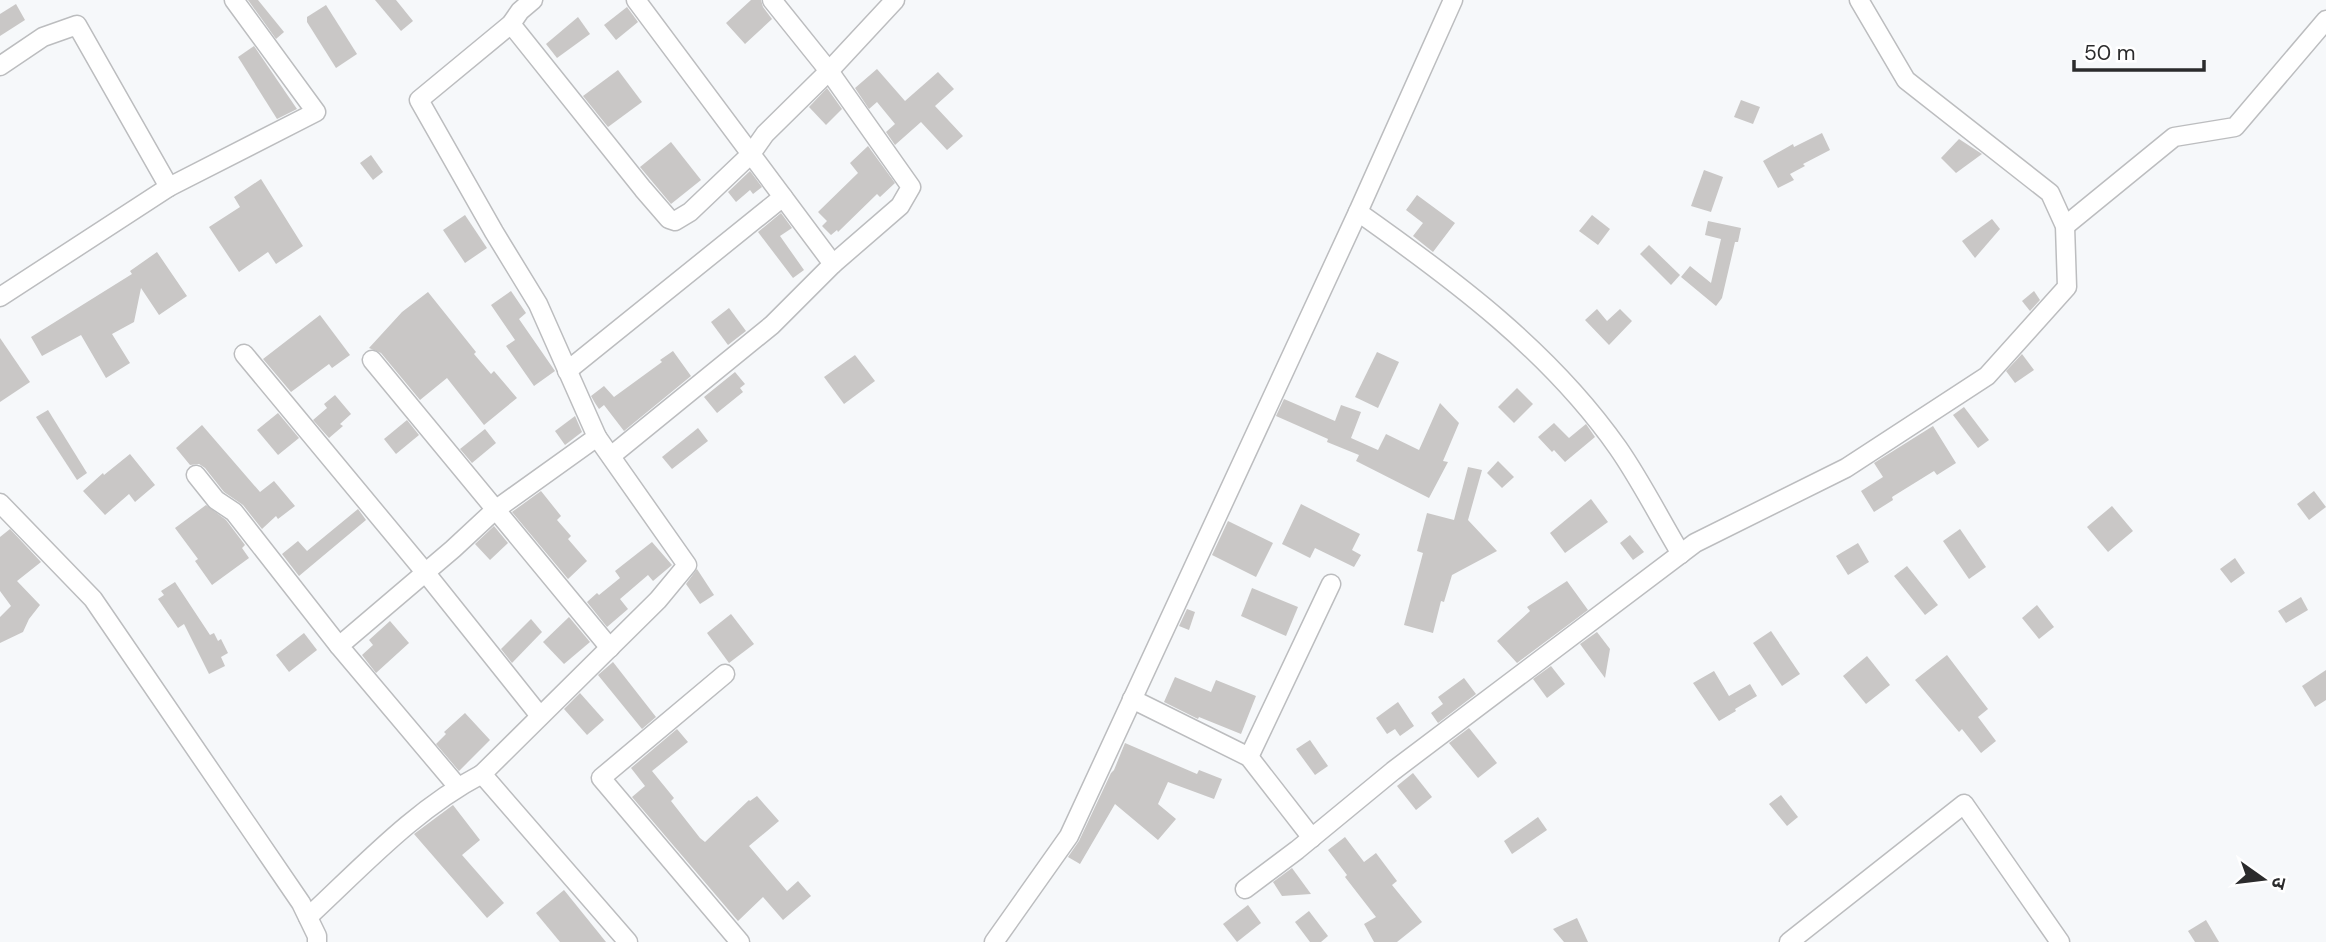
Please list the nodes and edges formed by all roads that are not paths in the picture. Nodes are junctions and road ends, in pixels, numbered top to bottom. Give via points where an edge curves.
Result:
1 (234, 0) edge
2 (533, 0) edge
3 (636, 0) edge
4 (772, 0) edge
5 (1453, 0) edge
6 (1859, 0) edge
7 (893, 1) edge
8 (2326, 20) edge
9 (511, 23) junction
10 (0, 66) edge
11 (829, 71) junction
12 (751, 154) junction
13 (169, 187) junction
14 (783, 197) junction
15 (1358, 212) junction
16 (2065, 226) junction
17 (833, 264) junction
18 (0, 297) edge
19 (244, 354) dead end
20 (372, 360) dead end
21 (568, 371) junction
22 (597, 437) junction
23 (611, 456) junction
24 (196, 475) dead end
25 (0, 503) edge
26 (495, 510) junction
27 (1681, 554) junction
28 (425, 572) junction
29 (1331, 584) dead end
30 (339, 646) junction
31 (610, 648) junction
32 (725, 674) dead end
33 (1132, 698) junction
34 (540, 716) junction
35 (1249, 757) junction
36 (482, 775) junction
37 (458, 787) junction
38 (1312, 838) junction
39 (1245, 889) dead end
40 (308, 916) junction
41 (317, 942) edge
42 (628, 942) edge
43 (740, 942) edge
44 (994, 942) edge
45 (1789, 942) edge
46 (2060, 942) edge

1 - 13 street via 316,112
2 - 9 street
3 - 12 street
4 - 11 street
5 - 15 street
6 - 16 street via 1906,80 2050,193
7 - 11 street
8 - 16 street via 2235,127 2174,137
9 - 12 street via 669,219 675,221 690,212
9 - 21 street via 419,100 538,304
10 - 13 street via 43,37 77,25
11 - 12 street
11 - 17 street via 911,187 900,206
12 - 14 street
13 - 18 street
14 - 17 street
14 - 21 street
15 - 27 street via 1431,264 1534,350 1618,449
15 - 33 street
16 - 27 street via 2067,287 1987,376 1846,468
17 - 23 street via 772,325
19 - 28 street
20 - 26 street
21 - 22 street
22 - 23 street
22 - 26 street
23 - 31 street via 687,565
24 - 30 street via 216,500 234,512
25 - 40 street via 93,599
26 - 28 street
26 - 31 street
27 - 38 street
28 - 30 street
28 - 34 street
29 - 35 street
30 - 37 street
31 - 34 street
32 - 43 street via 601,779
33 - 35 street
33 - 44 street via 1069,836
34 - 36 street
35 - 38 street
36 - 37 street
36 - 42 street
37 - 40 street via 410,822
38 - 39 street
40 - 41 street
45 - 46 street via 1964,804

